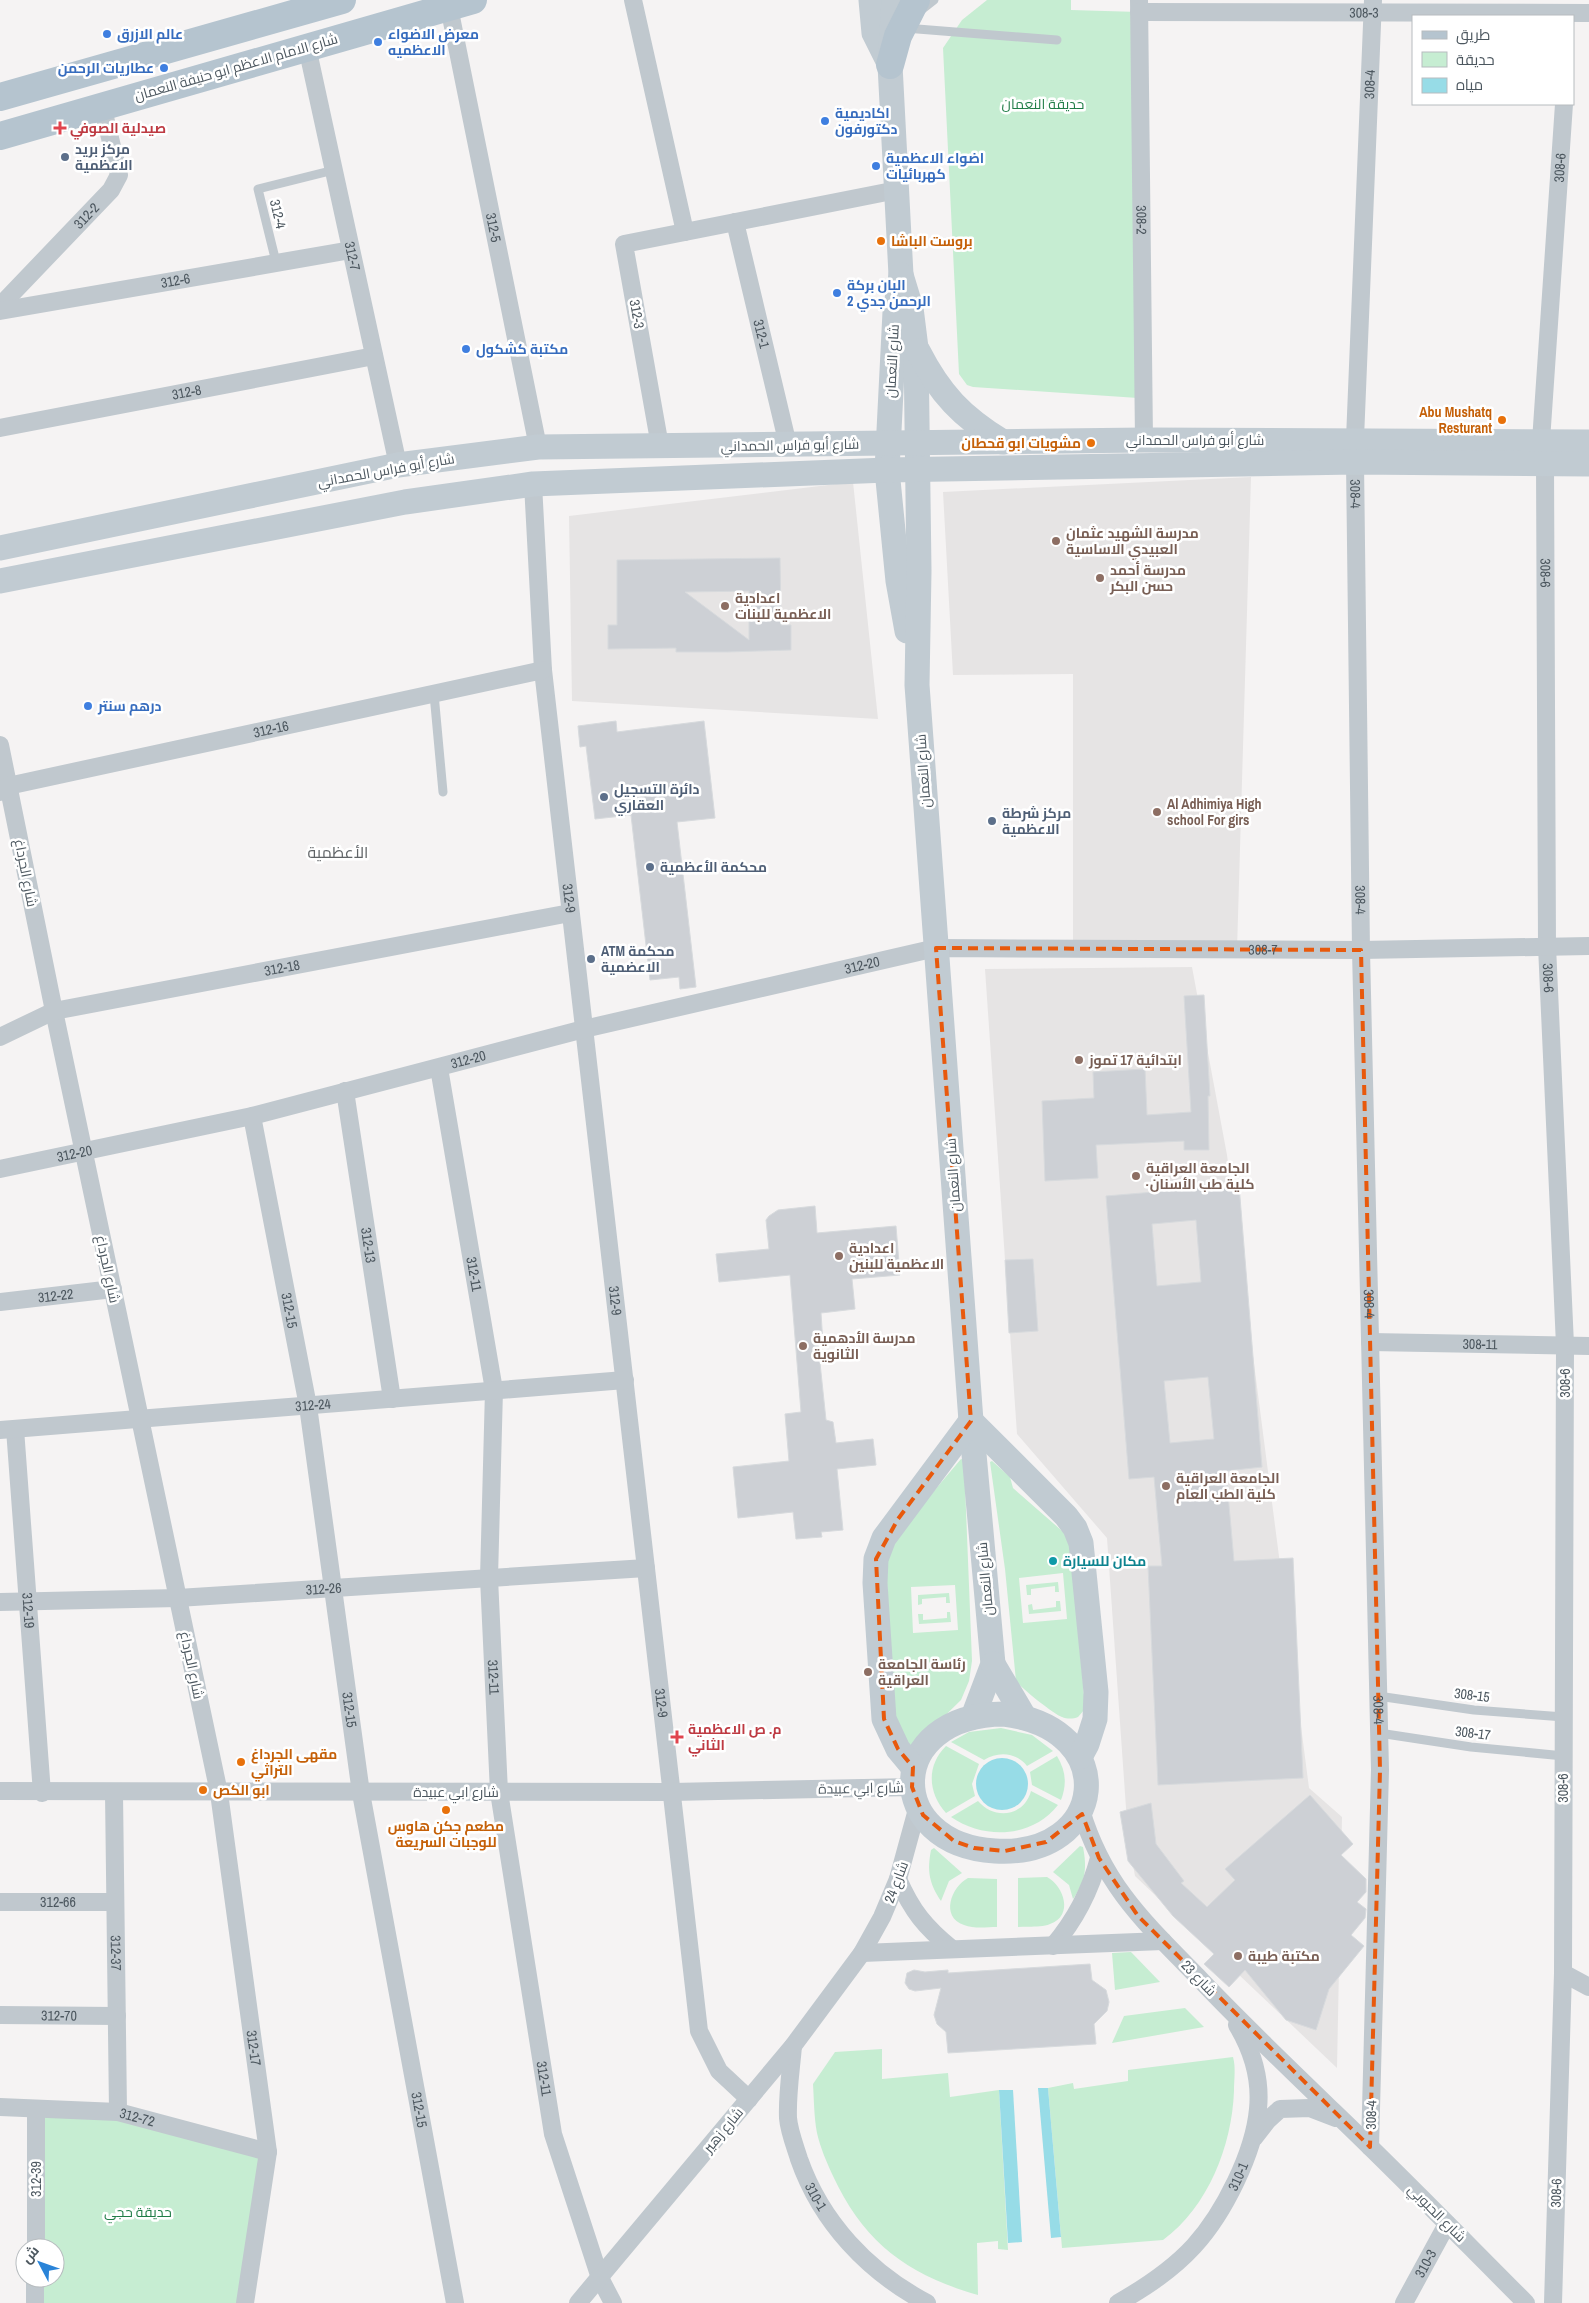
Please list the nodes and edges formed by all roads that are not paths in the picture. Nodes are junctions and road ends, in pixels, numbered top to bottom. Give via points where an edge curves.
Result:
1 (342, 0) edge
2 (633, 0) edge
3 (871, 0) edge
4 (894, 0) edge
5 (916, 0) edge
6 (934, 0) edge
7 (461, 3) edge
8 (297, 6) edge
9 (1139, 6) edge
10 (1274, 6) edge
11 (1373, 6) edge
12 (1570, 10) edge
13 (1589, 13) edge
14 (902, 28) junction
15 (1057, 40) dead end
16 (307, 47) junction
17 (890, 65) junction
18 (0, 97) edge
19 (102, 105) junction
20 (1564, 105) edge
21 (0, 136) edge
22 (334, 170) junction
23 (897, 190) junction
24 (735, 222) junction
25 (685, 232) junction
26 (351, 250) junction
27 (276, 262) junction
28 (901, 275) junction
29 (0, 306) edge
30 (0, 311) edge
31 (916, 348) junction
32 (374, 356) junction
33 (0, 428) edge
34 (1144, 440) junction
35 (1003, 442) junction
36 (1589, 442) edge
37 (887, 444) junction
38 (917, 444) junction
39 (788, 445) junction
40 (660, 446) junction
41 (538, 447) junction
42 (1355, 451) junction
43 (1543, 452) junction
44 (1589, 464) edge
45 (398, 465) junction
46 (918, 469) junction
47 (887, 470) junction
48 (533, 484) junction
49 (405, 502) junction
50 (0, 548) edge
51 (0, 582) edge
52 (543, 670) junction
53 (917, 685) junction
54 (434, 694) junction
55 (0, 745) edge
56 (4, 789) edge
57 (443, 792) dead end
58 (570, 913) junction
59 (1547, 946) junction
60 (1589, 946) edge
61 (936, 948) junction
62 (1361, 950) junction
63 (54, 1011) junction
64 (584, 1029) junction
65 (0, 1037) edge
66 (439, 1068) junction
67 (345, 1091) junction
68 (252, 1116) junction
69 (84, 1153) junction
70 (0, 1170) edge
71 (112, 1289) junction
72 (0, 1302) edge
73 (1370, 1342) junction
74 (1565, 1345) junction
75 (1589, 1346) edge
76 (625, 1380) junction
77 (494, 1390) junction
78 (392, 1399) junction
79 (308, 1406) junction
80 (140, 1419) junction
81 (971, 1421) junction
82 (7, 1430) edge
83 (646, 1568) junction
84 (490, 1578) junction
85 (334, 1588) junction
86 (178, 1598) junction
87 (26, 1601) junction
88 (0, 1602) edge
89 (992, 1664) junction
90 (1378, 1696) junction
91 (973, 1717) junction
92 (1564, 1717) junction
93 (1025, 1718) junction
94 (1379, 1733) junction
95 (1564, 1756) junction
96 (1080, 1757) junction
97 (915, 1787) junction
98 (0, 1791) edge
99 (499, 1792) junction
100 (672, 1792) junction
101 (42, 1793) junction
102 (114, 1793) junction
103 (219, 1793) junction
104 (361, 1793) junction
105 (1081, 1810) junction
106 (1100, 1858) junction
107 (898, 1879) junction
108 (0, 1902) edge
109 (115, 1902) junction
110 (1163, 1941) junction
111 (1053, 1946) junction
112 (952, 1949) junction
113 (862, 1953) junction
114 (1563, 1973) junction
115 (1589, 1987) edge
116 (1228, 2009) junction
117 (0, 2015) edge
118 (117, 2016) junction
119 (793, 2046) junction
120 (749, 2099) junction
121 (0, 2107) edge
122 (36, 2109) junction
123 (118, 2112) junction
124 (1347, 2124) junction
125 (1251, 2143) junction
126 (1370, 2147) junction
127 (268, 2152) junction
128 (1447, 2224) junction
129 (36, 2238) edge
130 (600, 2278) junction
131 (36, 2288) edge
132 (35, 2303) edge
133 (245, 2303) edge
134 (455, 2303) edge
135 (578, 2303) edge
136 (613, 2303) edge
137 (927, 2303) edge
138 (1118, 2303) edge
139 (1404, 2303) edge
140 (1526, 2303) edge
141 (1553, 2303) edge

1 - 8 main road
2 - 25 street
3 - 17 street, شارع النعمان via 874,33
4 - 17 street
5 - 14 main road
6 - 14 lane
7 - 16 main road, شارع الامام الاعظم ابو حنيفة النعمان
7 - 41 street, 312-5
8 - 18 main road
9 - 10 street, 308-3
9 - 34 street, 308-2
10 - 11 street, 308-3
11 - 12 street, 308-3
11 - 42 street, 308-4
12 - 13 street, 308-3
14 - 15 lane
14 - 17 main road
16 - 19 main road, شارع الامام الاعظم ابو حنيفة النعمان
16 - 22 street, 312-7
17 - 23 street, شارع النعمان
19 - 21 main road, شارع الامام الاعظم ابو حنيفة النعمان
19 - 29 street, 312-2 via 119,175 111,190
20 - 43 street, 308-6
22 - 26 street, 312-7
22 - 27 lane, 312-4 via 258,189
23 - 24 street, 312-3
23 - 28 street, شارع النعمان
24 - 25 street, 312-3
24 - 39 street, 312-1
25 - 40 street, 312-3 via 624,244
26 - 27 street, 312-6
26 - 32 street, 312-7
27 - 30 street, 312-6
28 - 31 street, شارع النعمان via 911,308
28 - 37 street, شارع النعمان via 895,312
31 - 35 street via 931,378 951,403 975,425
31 - 38 street, شارع النعمان
32 - 33 street, 312-8
32 - 45 street, 312-7
34 - 35 street, شارع أبو فراس الحمداني
34 - 42 street, شارع أبو فراس الحمداني
35 - 38 street, شارع أبو فراس الحمداني
36 - 43 street, شارع أبو فراس الحمداني
37 - 38 street, شارع أبو فراس الحمداني
37 - 39 street, شارع أبو فراس الحمداني
37 - 47 street, شارع النعمان
38 - 46 street, شارع النعمان
39 - 40 street, شارع أبو فراس الحمداني
40 - 41 street, شارع أبو فراس الحمداني
41 - 45 street, شارع أبو فراس الحمداني
42 - 43 street, شارع أبو فراس الحمداني
42 - 46 street, شارع أبو فراس الحمداني
42 - 62 street, 308-4
43 - 44 street, شارع أبو فراس الحمداني
43 - 59 street, 308-6
45 - 49 street
45 - 50 street, شارع أبو فراس الحمداني
46 - 47 street, شارع أبو فراس الحمداني
46 - 53 street, شارع النعمان
47 - 48 street, شارع أبو فراس الحمداني
47 - 53 street, شارع النعمان via 898,581
48 - 49 street, شارع أبو فراس الحمداني
48 - 52 street, 312-9
49 - 51 street, شارع أبو فراس الحمداني
52 - 54 street, 312-16
52 - 58 street, 312-9
53 - 61 street, شارع النعمان
54 - 56 street, 312-16
54 - 57 lane
55 - 56 street, شارع الجرداغ
56 - 63 street, شارع الجرداغ
58 - 63 street, 312-18
58 - 64 street, 312-9
59 - 60 street, 308-7
59 - 62 street, 308-7
59 - 74 street, 308-6
61 - 62 street, 308-7
61 - 64 street, 312-20
61 - 81 street, شارع النعمان
62 - 73 street, 308-4
63 - 65 street, 312-18
63 - 69 street, شارع الجرداغ
64 - 66 street, 312-20
64 - 76 street, 312-9
66 - 67 street, 312-20
66 - 77 street, 312-11
67 - 68 street, 312-20
67 - 78 street, 312-13
68 - 69 street, 312-20
68 - 79 street, 312-15
69 - 70 street, 312-20
69 - 71 street, شارع الجرداغ
71 - 72 street, 312-22
71 - 80 street, شارع الجرداغ
73 - 74 street, 308-11
73 - 90 street, 308-4
74 - 75 street, 308-11
74 - 92 street, 308-6
76 - 77 street, 312-24
76 - 83 street, 312-9
77 - 78 street, 312-24
77 - 84 street, 312-11
78 - 79 street, 312-24
79 - 80 street, 312-24
79 - 85 street, 312-15
80 - 82 street, 312-24
80 - 86 street, شارع الجرداغ
81 - 89 street, شارع النعمان
81 - 96 street via 1066,1516 1081,1543 1096,1692 1095,1719
81 - 97 street via 884,1538 876,1559 884,1719
82 - 87 street, 312-19
83 - 84 street, 312-26
83 - 100 street, 312-9
84 - 85 street, 312-26
84 - 99 street, 312-11
85 - 86 street, 312-26
85 - 104 street, 312-15
86 - 87 street, 312-26
86 - 103 street, شارع الجرداغ
87 - 88 street, 312-26
87 - 101 street, 312-19
89 - 91 street, شارع النعمان
89 - 93 street, شارع النعمان
90 - 92 lane, 308-15 via 1474,1710
90 - 94 street, 308-4
91 - 93 street via 1004,1714
91 - 97 street via 953,1723 922,1749
92 - 95 street, 308-6
93 - 96 street via 1062,1736
94 - 95 lane, 308-17 via 1471,1747
94 - 126 street, 308-4
95 - 114 street, 308-6
96 - 105 street via 1087,1778 1086,1798
97 - 100 street, شارع ابي عبيدة
97 - 105 street via 930,1823 945,1836 974,1848 995,1851 1016,1851 1046,1842 1063,1832
97 - 107 street, شارع 24
98 - 101 street, شارع ابي عبيدة
99 - 100 street, شارع ابي عبيدة
99 - 104 street, شارع ابي عبيدة
99 - 130 street, 312-11 via 553,2134
100 - 120 street, 312-9 via 699,2031 719,2071
101 - 102 street, شارع ابي عبيدة
102 - 103 street, شارع ابي عبيدة
102 - 109 street, 312-37
103 - 104 street, شارع ابي عبيدة
103 - 127 street, 312-17
104 - 134 street, 312-15
105 - 106 street, شارع 23
106 - 110 street, شارع 23 via 1117,1889
106 - 111 street via 1082,1905
107 - 112 street via 910,1907 929,1930
107 - 113 street, شارع 24
108 - 109 street, 312-66
109 - 118 street, 312-37
110 - 111 street
110 - 116 street, شارع 23
111 - 112 street
112 - 113 street
113 - 119 street, شارع زهير
114 - 115 street
114 - 141 street, 308-6
116 - 124 street, شارع 23
116 - 125 street, 310-1 via 1246,2040 1257,2073 1258,2108
117 - 118 street, 312-70
118 - 123 street, 312-37
119 - 120 street, شارع زهير
119 - 137 street, 310-1 via 788,2119 804,2172 816,2197 842,2235 868,2262 888,2280
120 - 130 street, شارع زهير
121 - 122 street, 312-72
122 - 123 street, 312-72
122 - 129 street, 312-39
123 - 127 street, 312-72
124 - 125 street via 1310,2108 1280,2109
124 - 126 street, شارع الحبوبي
125 - 138 street, 310-1 via 1228,2197 1194,2245 1150,2285
126 - 128 street, شارع الحبوبي
127 - 133 street, 312-17
128 - 139 street, 310-3
128 - 140 street, شارع الحبوبي
130 - 135 street, شارع زهير
130 - 136 street
131 - 132 street

